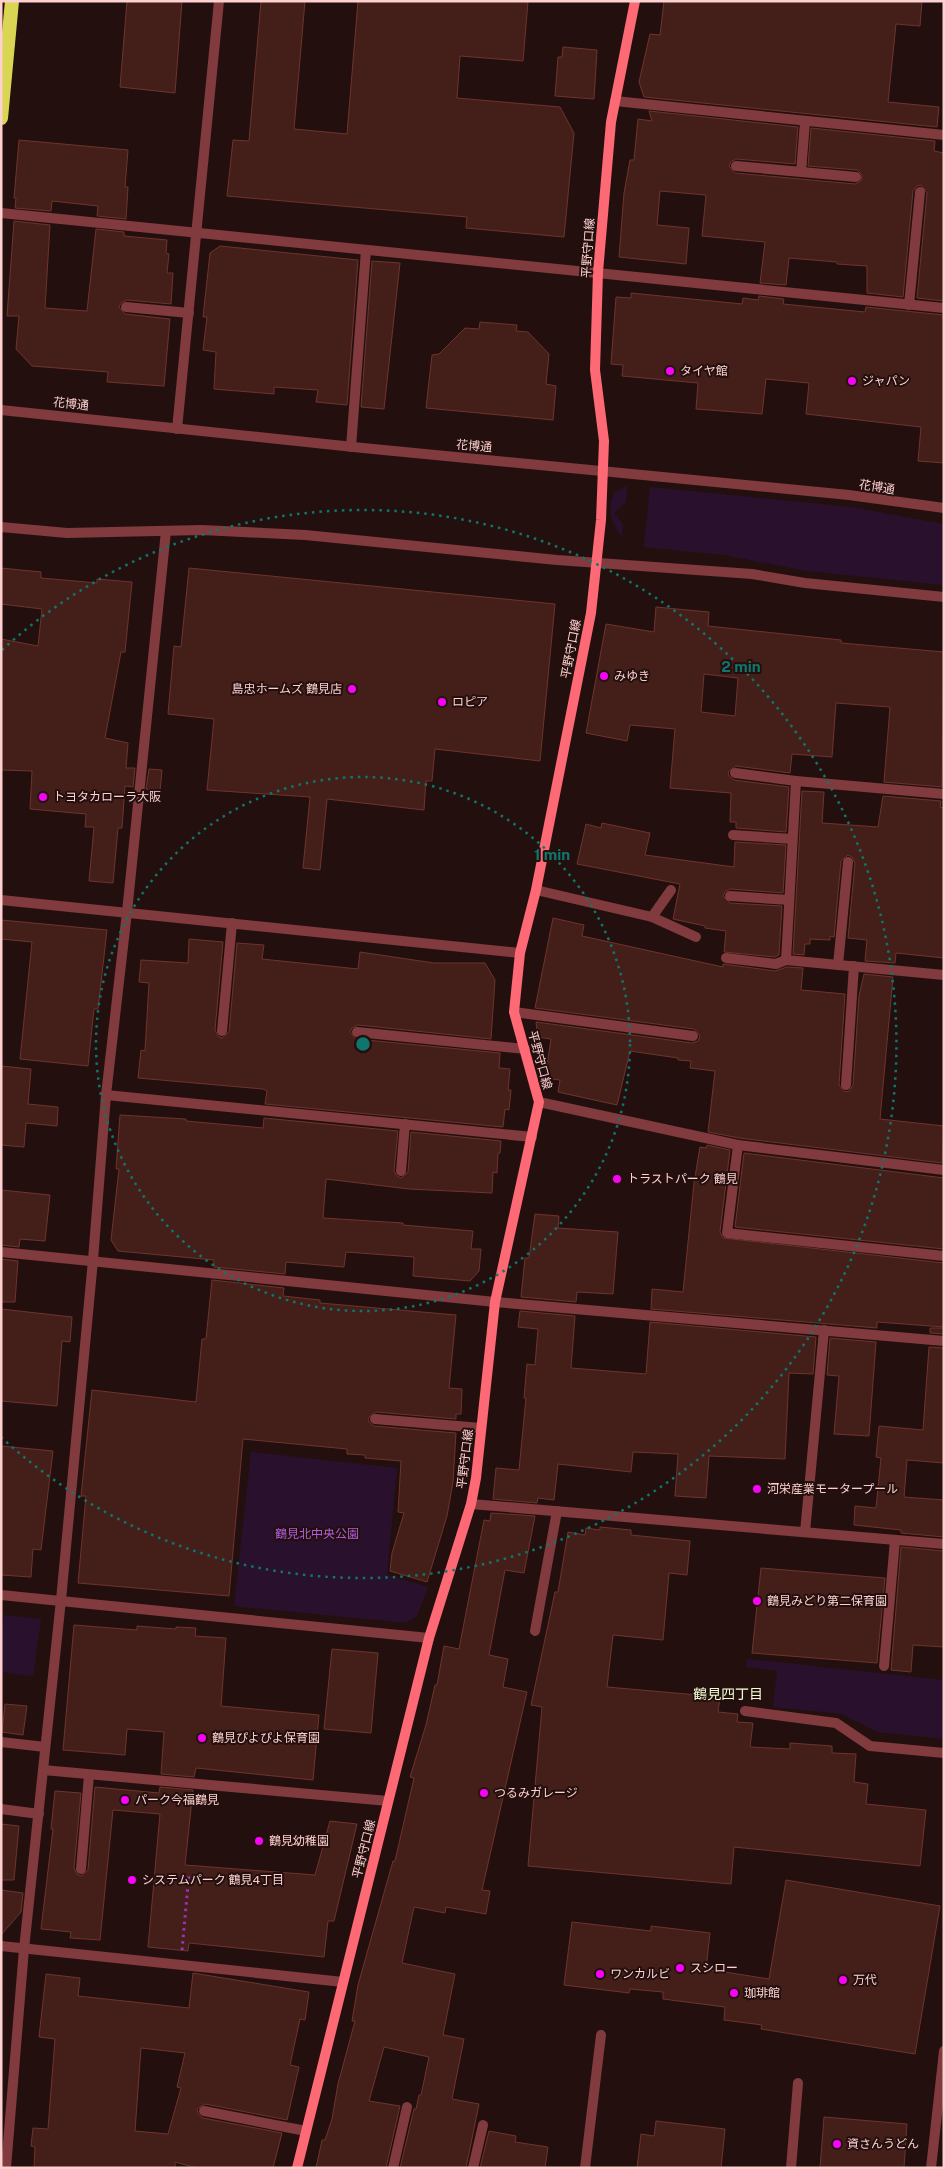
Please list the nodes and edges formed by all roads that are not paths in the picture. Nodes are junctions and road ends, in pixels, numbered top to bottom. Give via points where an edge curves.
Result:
1 (12, 1) edge
2 (220, 1) edge
3 (635, 1) edge
4 (615, 101) junction
5 (1, 118) edge
6 (805, 122) junction
7 (944, 135) edge
8 (736, 166) dead end
9 (801, 172) junction
10 (856, 177) dead end
11 (920, 192) dead end
12 (1, 214) edge
13 (196, 233) junction
14 (366, 250) junction
15 (598, 272) junction
16 (909, 304) junction
17 (126, 307) dead end
18 (944, 308) edge
19 (189, 313) junction
20 (1, 410) edge
21 (177, 429) junction
22 (351, 447) junction
23 (603, 471) junction
24 (944, 508) edge
25 (1, 527) edge
26 (166, 531) junction
27 (595, 562) junction
28 (944, 597) edge
29 (735, 773) dead end
30 (796, 780) junction
31 (944, 794) edge
32 (733, 835) dead end
33 (792, 839) junction
34 (848, 862) dead end
35 (536, 890) junction
36 (671, 890) dead end
37 (730, 896) dead end
38 (1, 900) edge
39 (789, 900) junction
40 (127, 912) junction
41 (652, 917) junction
42 (232, 923) junction
43 (696, 937) dead end
44 (520, 953) junction
45 (726, 958) dead end
46 (786, 960) junction
47 (838, 965) junction
48 (854, 966) junction
49 (944, 975) edge
50 (514, 1012) junction
51 (222, 1031) dead end
52 (357, 1032) dead end
53 (693, 1036) dead end
54 (524, 1048) junction
55 (846, 1086) dead end
56 (106, 1095) junction
57 (539, 1102) junction
58 (405, 1124) junction
59 (532, 1137) junction
60 (738, 1145) junction
61 (944, 1170) edge
62 (401, 1171) dead end
63 (1, 1252) edge
64 (944, 1256) edge
65 (93, 1260) junction
66 (494, 1302) junction
67 (824, 1330) junction
68 (944, 1340) edge
69 (375, 1419) dead end
70 (481, 1428) junction
71 (471, 1504) junction
72 (557, 1511) junction
73 (806, 1532) junction
74 (895, 1540) junction
75 (944, 1544) edge
76 (1, 1595) edge
77 (61, 1600) junction
78 (535, 1631) dead end
79 (429, 1638) junction
80 (884, 1666) dead end
81 (745, 1711) dead end
82 (1, 1742) edge
83 (46, 1747) junction
84 (944, 1753) edge
85 (43, 1770) junction
86 (89, 1774) junction
87 (388, 1801) junction
88 (1, 1809) edge
89 (39, 1814) junction
90 (81, 1868) dead end
91 (1, 1946) edge
92 (24, 1949) junction
93 (343, 1982) junction
94 (601, 2035) dead end
95 (944, 2051) edge
96 (798, 2083) dead end
97 (407, 2107) dead end
98 (204, 2111) dead end
99 (483, 2125) dead end
100 (306, 2131) junction
101 (6, 2168) edge
102 (297, 2168) edge
103 (393, 2168) edge
104 (473, 2168) edge
105 (585, 2168) edge
106 (790, 2168) edge
107 (930, 2168) edge

1 - 5 highway
2 - 13 street
3 - 4 main road, 平野守口線
4 - 6 street
4 - 15 main road, 平野守口線
6 - 7 street
6 - 9 street
8 - 9 street
9 - 10 street
11 - 16 street
12 - 13 street
13 - 14 street
13 - 19 street
14 - 15 street
14 - 22 street
15 - 16 street
15 - 23 main road, 平野守口線 via 595,370 604,441
16 - 18 street
17 - 19 street
19 - 21 street
20 - 21 street, 花博通
21 - 22 street, 花博通
22 - 23 street, 花博通
23 - 24 street, 花博通 via 849,495
23 - 27 main road, 平野守口線
25 - 26 street via 67,533
26 - 27 street via 305,535
26 - 40 street
27 - 28 street via 752,574 805,583
27 - 35 main road, 平野守口線 via 591,613
29 - 30 street
30 - 31 street
30 - 33 street
32 - 33 street
33 - 39 street
34 - 47 street
35 - 41 street
35 - 44 main road, 平野守口線
36 - 41 street
37 - 39 street
38 - 40 street
39 - 46 street
40 - 42 street
40 - 56 street
41 - 43 street
42 - 44 street
42 - 51 street
44 - 50 main road, 平野守口線
45 - 46 street via 776,964
46 - 47 street
47 - 48 street
48 - 49 street
48 - 55 street
50 - 53 street
50 - 54 main road, 平野守口線
52 - 54 street
54 - 57 main road, 平野守口線
56 - 58 street
56 - 65 street
57 - 59 main road, 平野守口線
57 - 60 street
58 - 59 street
58 - 62 street
59 - 66 main road, 平野守口線
60 - 61 street
60 - 64 street via 728,1233
63 - 65 street
65 - 66 street
65 - 77 street
66 - 67 street
66 - 70 main road, 平野守口線
67 - 68 street
67 - 73 street
69 - 70 street
70 - 71 main road, 平野守口線
71 - 72 street
71 - 79 main road, 平野守口線
72 - 73 street
72 - 78 street
73 - 74 street
74 - 75 street
74 - 80 street
76 - 77 street
77 - 79 street
77 - 83 street
79 - 87 main road, 平野守口線
81 - 84 street via 836,1723 870,1746
82 - 83 street
83 - 85 street
85 - 86 street
85 - 89 street
86 - 87 street
86 - 90 street
87 - 93 main road, 平野守口線
88 - 89 street
89 - 92 street
91 - 92 street
92 - 93 street
92 - 101 street
93 - 100 main road, 平野守口線
94 - 105 street
95 - 107 street
96 - 106 street
97 - 103 street
98 - 100 street
99 - 104 street
100 - 102 main road, 平野守口線

